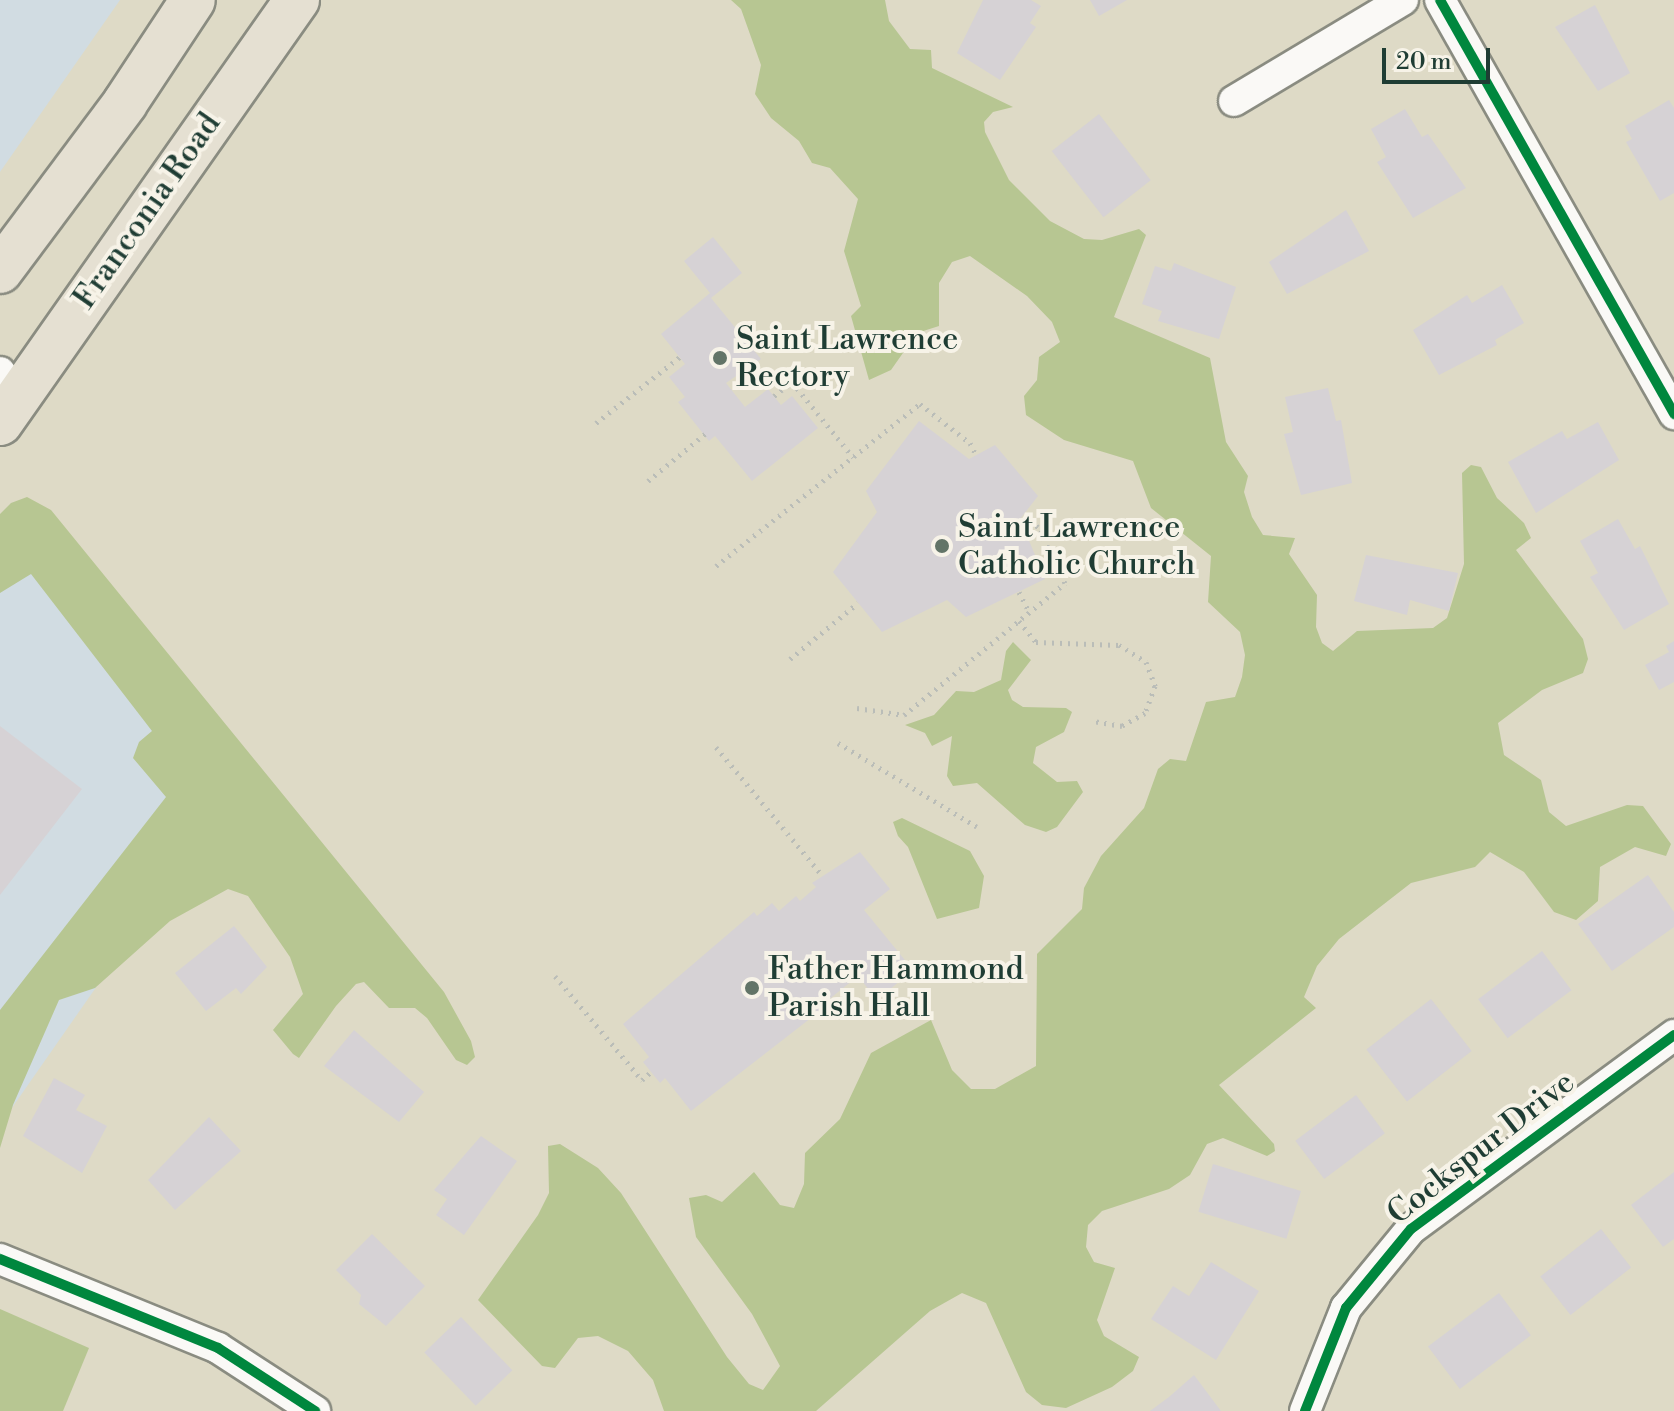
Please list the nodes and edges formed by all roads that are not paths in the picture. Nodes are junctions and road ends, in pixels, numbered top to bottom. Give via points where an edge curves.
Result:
1 (193, 0) edge
2 (297, 0) edge
3 (1403, 0) edge
4 (1440, 0) edge
5 (1234, 101) dead end
6 (0, 271) edge
7 (6, 397) edge
8 (1674, 414) edge
9 (1674, 1035) edge
10 (0, 1259) edge
11 (315, 1411) edge
12 (1305, 1411) edge

1 - 6 main road via 125,103
2 - 7 main road, Franconia Road
3 - 5 street
4 - 8 street
9 - 12 street, Cockspur Drive via 1411,1229 1346,1308 1316,1372
10 - 11 street via 218,1348

